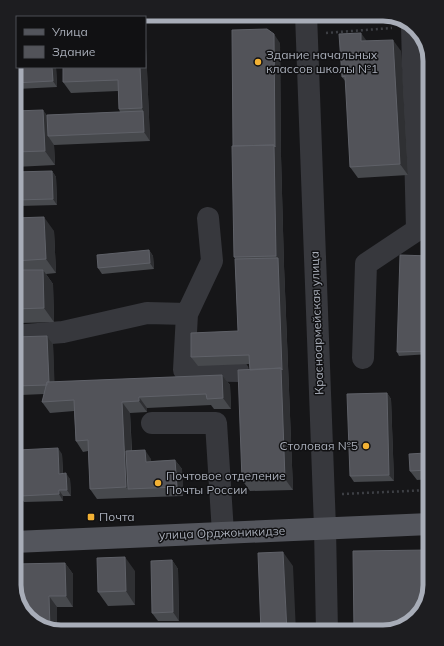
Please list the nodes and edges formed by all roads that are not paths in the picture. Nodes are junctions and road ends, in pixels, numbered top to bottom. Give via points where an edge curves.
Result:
1 (305, 24) edge
2 (412, 34) edge
3 (208, 218) dead end
4 (186, 314) junction
5 (21, 335) edge
6 (363, 358) dead end
7 (238, 371) edge
8 (152, 423) dead end
9 (423, 524) edge
10 (325, 528) junction
11 (223, 533) junction
12 (21, 542) edge
13 (327, 625) edge

1 - 10 street, Красноармейская улица
2 - 6 street via 417,230 366,264
3 - 4 street via 212,261
4 - 5 street via 147,313 63,332
4 - 7 street via 184,370
8 - 11 street via 216,422
9 - 10 main road, улица Орджоникидзе
10 - 11 main road, улица Орджоникидзе
10 - 13 street, Красноармейская улица
11 - 12 main road, улица Орджоникидзе

